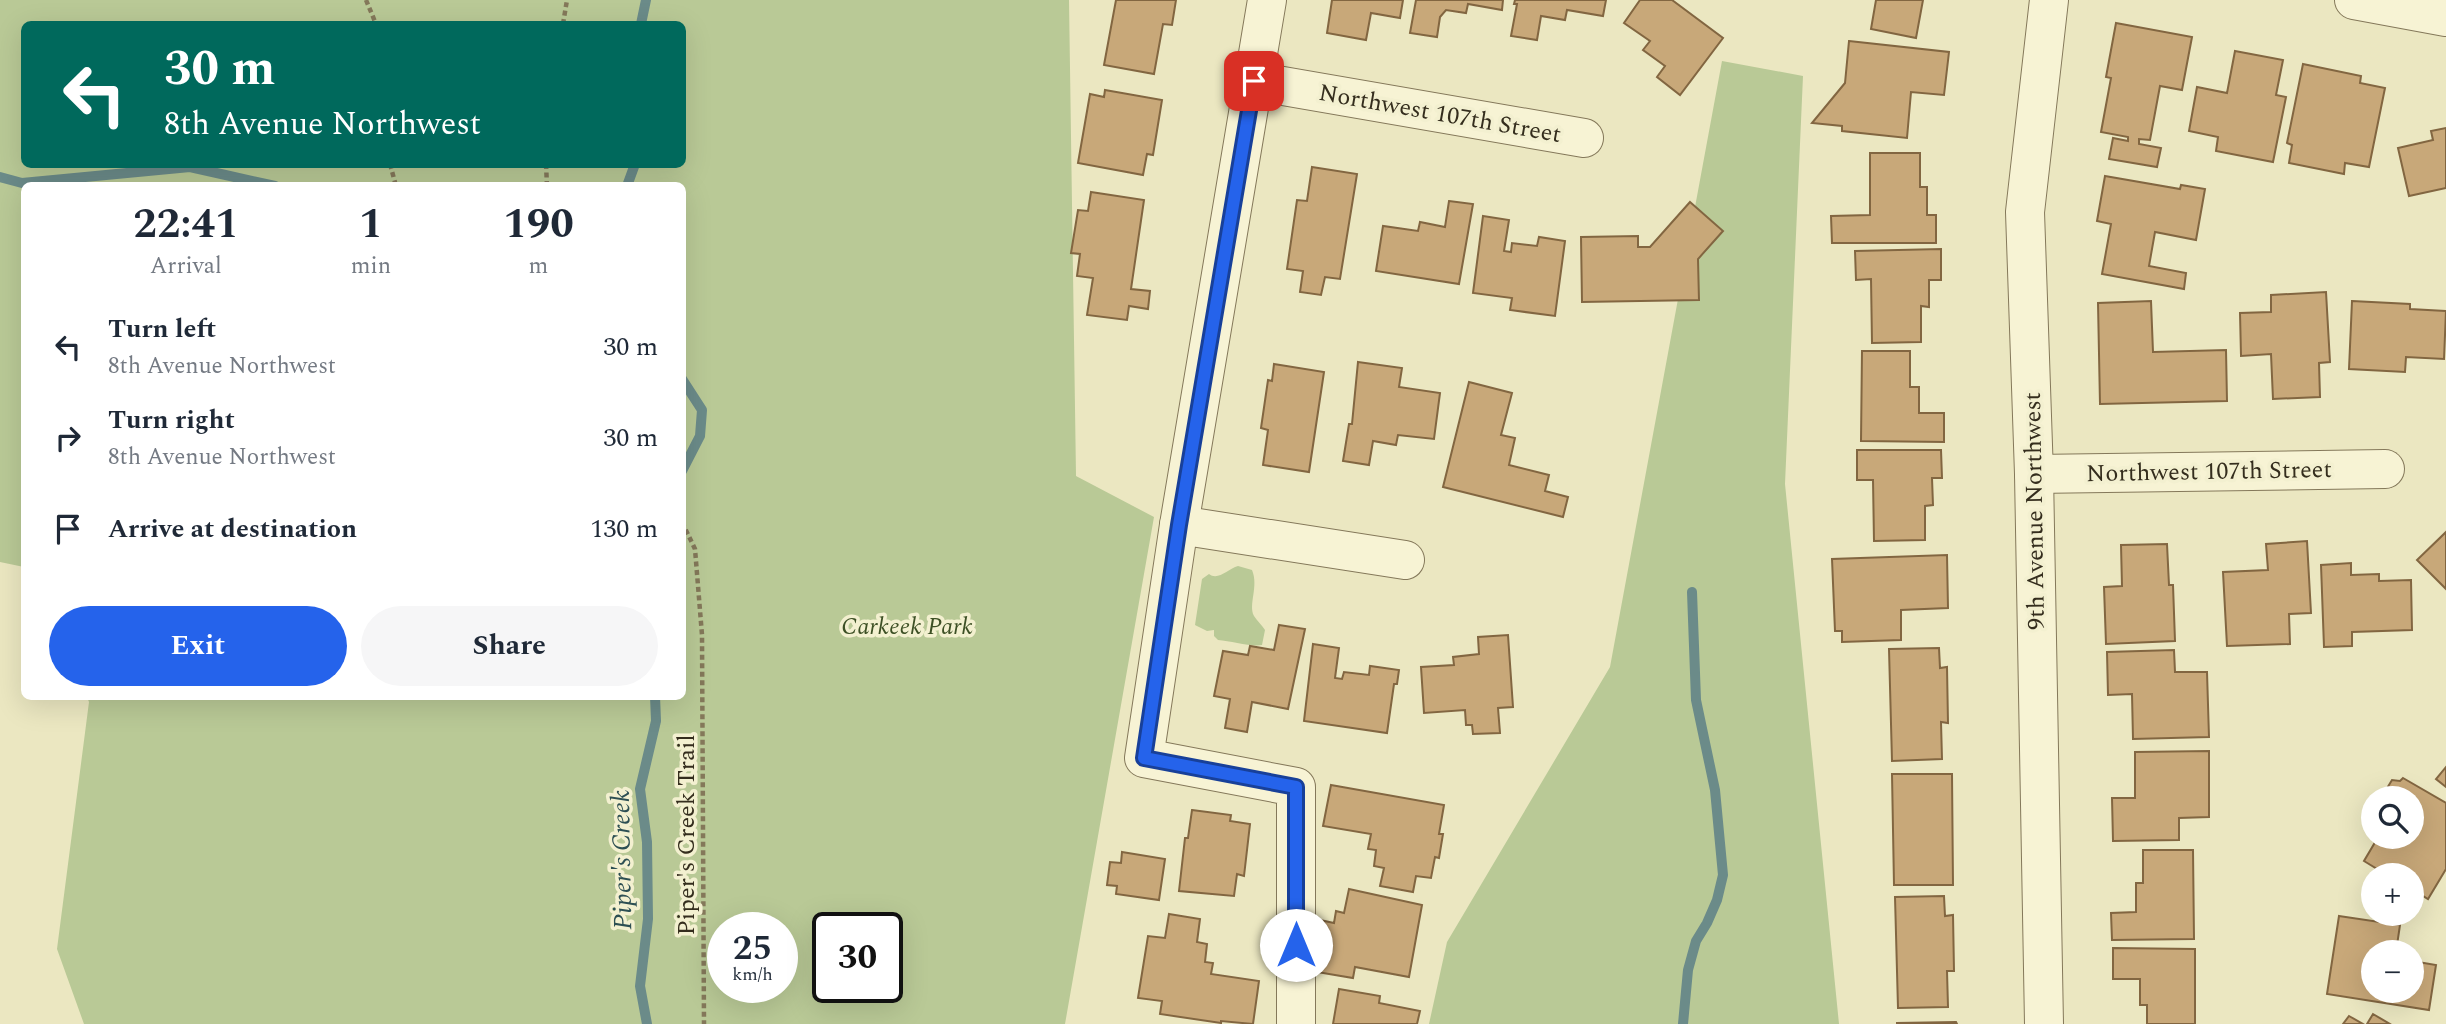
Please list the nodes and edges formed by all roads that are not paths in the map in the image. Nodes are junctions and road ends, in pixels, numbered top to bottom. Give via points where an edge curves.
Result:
1 (1267, 0) edge
2 (2049, 0) edge
3 (2354, 0) edge
4 (2446, 17) edge
5 (1254, 81) junction
6 (1584, 138) dead end
7 (2385, 469) dead end
8 (2034, 474) junction
9 (1179, 525) junction
10 (1405, 560) dead end
11 (1296, 1024) edge
12 (2044, 1024) edge

1 - 5 street
2 - 8 street, 9th Avenue Northwest via 2025,212
3 - 4 street
5 - 6 street, Northwest 107th Street
5 - 9 street
7 - 8 street, Northwest 107th Street
8 - 12 street, 9th Avenue Northwest
9 - 10 street
9 - 11 street via 1144,758 1296,787

